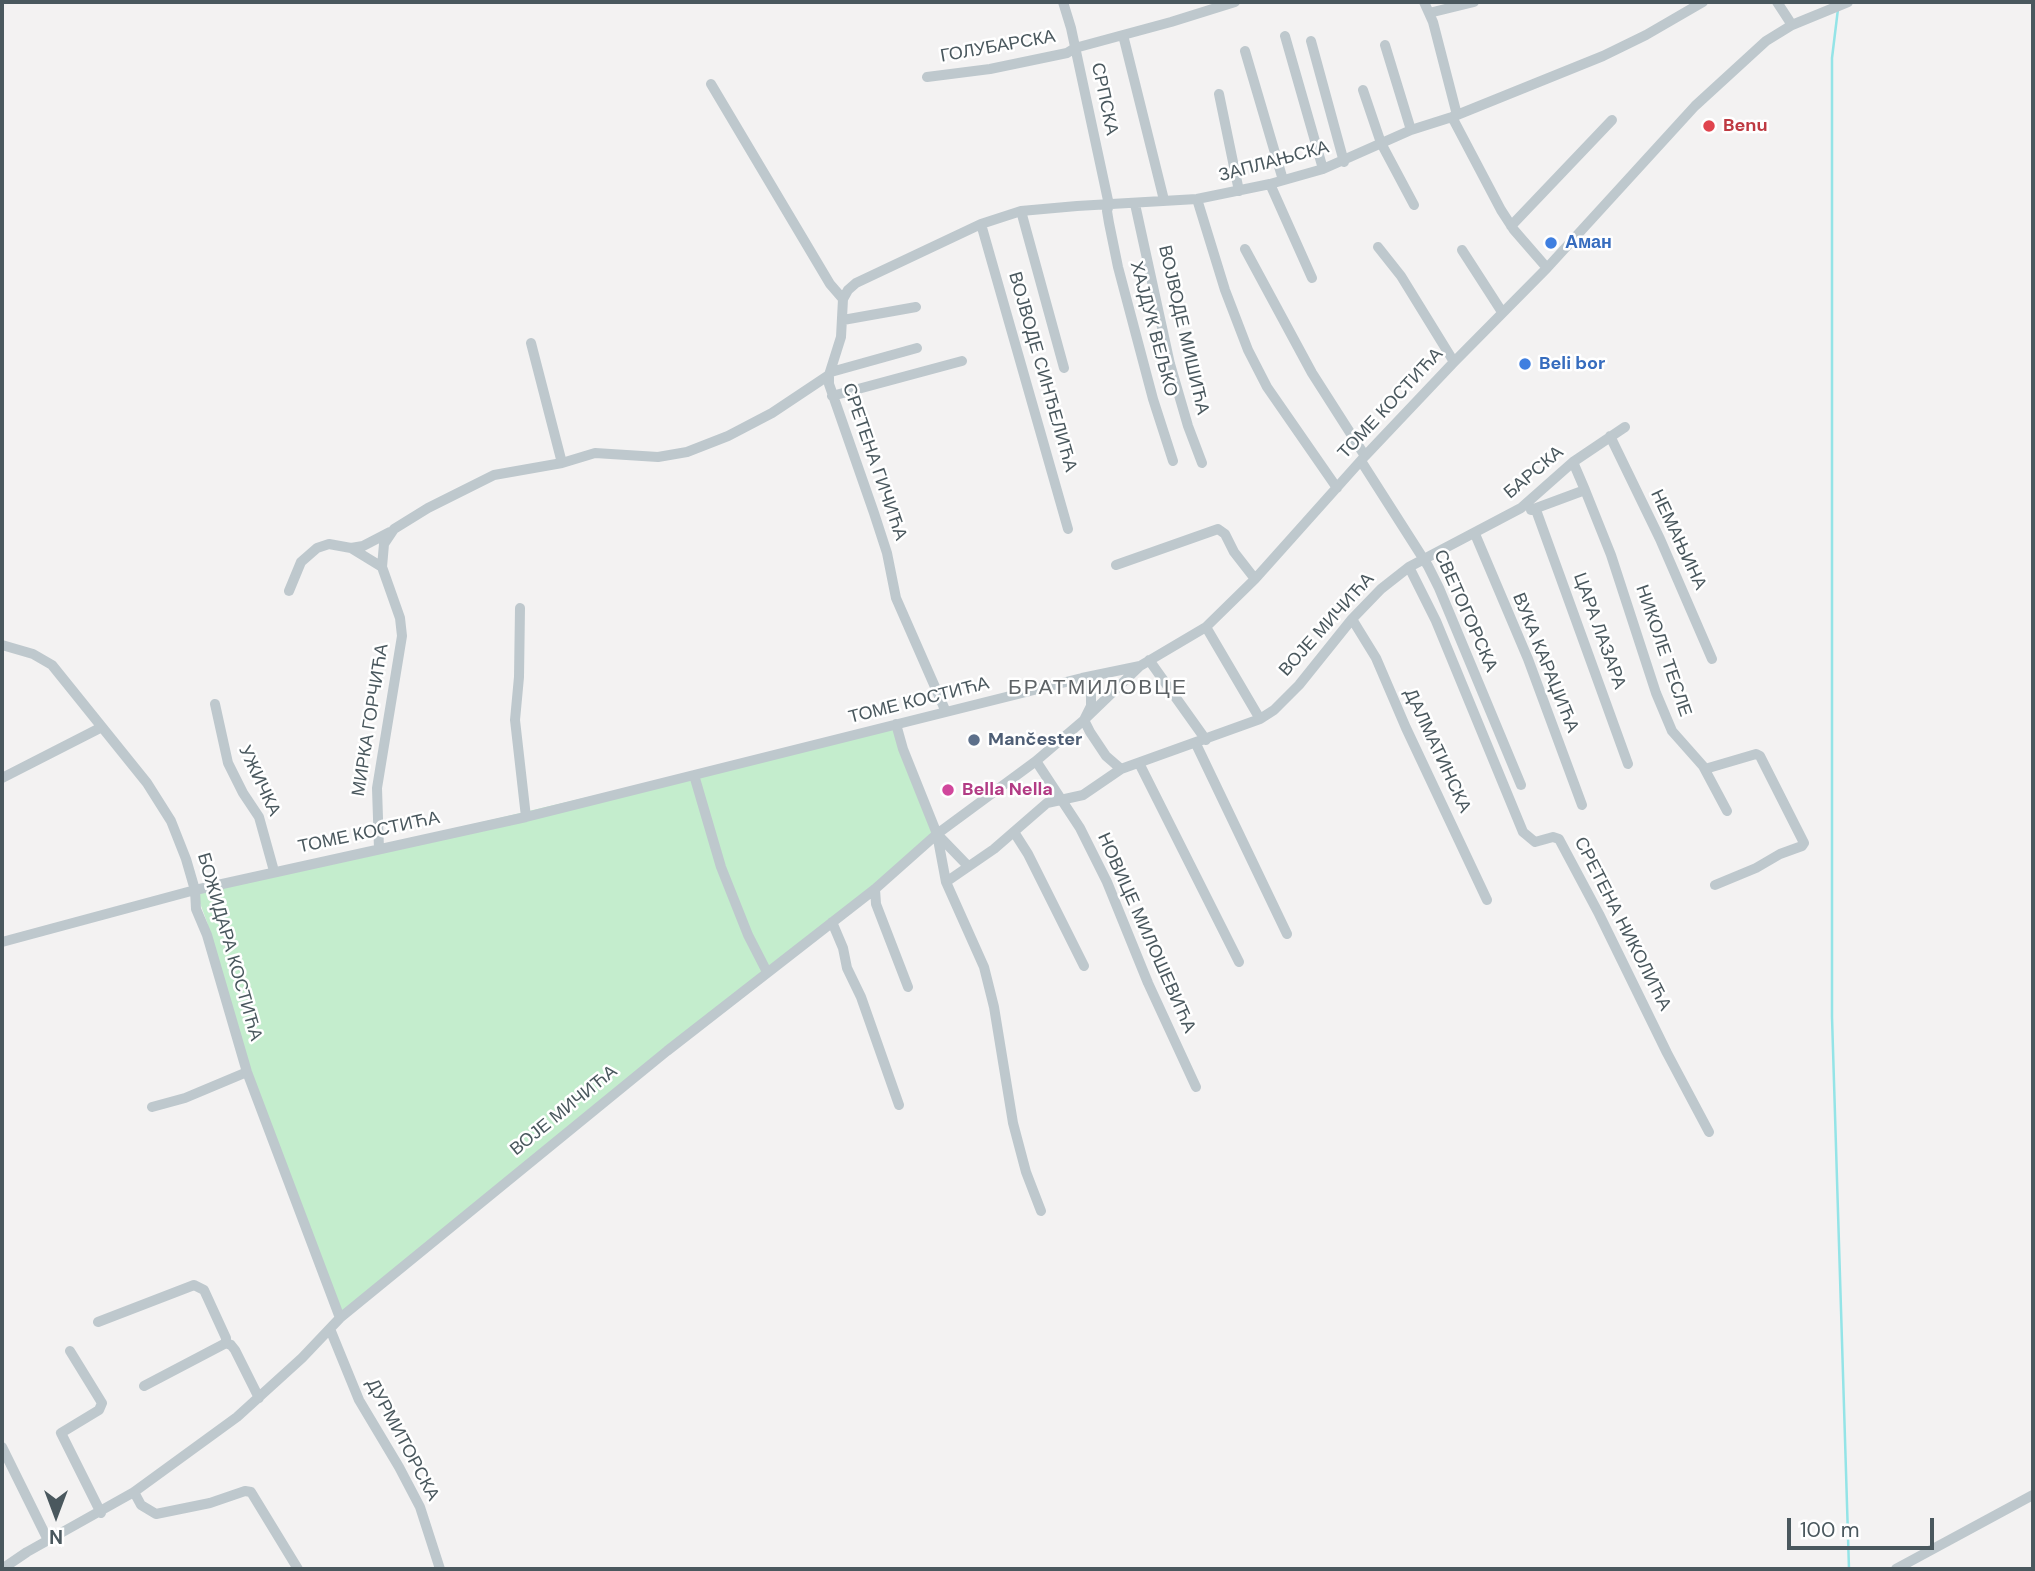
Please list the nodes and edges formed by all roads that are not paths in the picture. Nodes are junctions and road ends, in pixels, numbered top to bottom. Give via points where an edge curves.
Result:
1 (1063, 2) edge
2 (1235, 2) edge
3 (1424, 2) edge
4 (1475, 2) edge
5 (1703, 2) edge
6 (1777, 2) edge
7 (1847, 2) edge
8 (1462, 3) edge
9 (1429, 13) junction
10 (1792, 26) junction
11 (1123, 35) junction
12 (1285, 36) dead end
13 (1311, 41) dead end
14 (1385, 45) dead end
15 (1075, 47) junction
16 (1245, 51) dead end
17 (927, 77) dead end
18 (711, 84) dead end
19 (1363, 90) dead end
20 (1219, 94) dead end
21 (1455, 116) junction
22 (1612, 120) dead end
23 (1411, 131) junction
24 (1381, 143) junction
25 (1344, 162) junction
26 (1323, 169) junction
27 (1283, 180) junction
28 (1270, 184) junction
29 (1239, 191) junction
30 (1198, 199) junction
31 (1164, 200) junction
32 (1135, 204) junction
33 (1109, 205) junction
34 (1414, 205) dead end
35 (1021, 211) junction
36 (981, 224) junction
37 (1511, 226) junction
38 (1378, 247) dead end
39 (1245, 249) dead end
40 (1462, 250) dead end
41 (1547, 268) junction
42 (1312, 278) dead end
43 (843, 299) junction
44 (916, 307) dead end
45 (1502, 312) junction
46 (843, 320) junction
47 (531, 343) dead end
48 (917, 348) dead end
49 (962, 361) dead end
50 (1454, 362) junction
51 (1064, 368) dead end
52 (830, 373) junction
53 (832, 396) junction
54 (1626, 426) dead end
55 (1610, 436) junction
56 (1363, 459) junction
57 (1172, 461) dead end
58 (1573, 462) junction
59 (562, 463) junction
60 (1202, 463) dead end
61 (1337, 488) junction
62 (1585, 490) junction
63 (1521, 508) junction
64 (1536, 509) junction
65 (1068, 529) dead end
66 (393, 531) junction
67 (1475, 534) junction
68 (351, 548) junction
69 (1424, 559) junction
70 (1116, 565) dead end
71 (382, 568) junction
72 (1409, 568) junction
73 (1255, 579) junction
74 (289, 591) dead end
75 (520, 608) dead end
76 (1352, 619) junction
77 (1206, 627) junction
78 (2, 645) edge
79 (1712, 659) dead end
80 (1144, 663) junction
81 (1082, 678) junction
82 (215, 705) dead end
83 (946, 712) junction
84 (1260, 719) junction
85 (1084, 720) junction
86 (896, 724) junction
87 (102, 727) junction
88 (1201, 742) junction
89 (1036, 761) junction
90 (1139, 763) junction
91 (1628, 764) dead end
92 (1705, 768) junction
93 (1121, 769) junction
94 (694, 775) junction
95 (2, 778) edge
96 (1521, 785) dead end
97 (1060, 799) junction
98 (1582, 805) dead end
99 (1727, 811) dead end
100 (526, 817) junction
101 (1014, 832) junction
102 (937, 834) junction
103 (379, 849) junction
104 (968, 866) junction
105 (274, 871) junction
106 (946, 882) junction
107 (1715, 885) dead end
108 (875, 889) junction
109 (195, 890) junction
110 (1487, 900) dead end
111 (832, 922) junction
112 (1287, 934) dead end
113 (2, 942) edge
114 (1239, 962) dead end
115 (1084, 966) dead end
116 (767, 972) junction
117 (908, 988) dead end
118 (247, 1072) junction
119 (1196, 1087) dead end
120 (899, 1105) dead end
121 (152, 1107) dead end
122 (1709, 1132) dead end
123 (1041, 1211) dead end
124 (341, 1318) junction
125 (98, 1322) dead end
126 (330, 1329) junction
127 (226, 1343) junction
128 (70, 1351) dead end
129 (144, 1387) dead end
130 (258, 1398) junction
131 (2, 1447) edge
132 (134, 1492) junction
133 (2033, 1495) edge
134 (101, 1513) junction
135 (48, 1540) junction
136 (2, 1569) edge
137 (298, 1569) edge
138 (440, 1569) edge
139 (1896, 1569) edge

1 - 15 street, СРПСКА
2 - 11 street, ГОЛУБАРСКА
3 - 9 street
4 - 8 street
5 - 21 street, ЗАПЛАЊСКА via 1614,51
6 - 10 street
7 - 10 street, ТОМЕ КОСТИЋА
8 - 9 street
9 - 21 street
10 - 41 street, ТОМЕ КОСТИЋА via 1766,41 1695,106
11 - 15 street, ГОЛУБАРСКА
11 - 31 street
12 - 26 street
13 - 25 street
14 - 23 street
15 - 17 street, ГОЛУБАРСКА via 1067,53 990,69
15 - 33 street, СРПСКА
16 - 27 street
18 - 43 street via 830,285
19 - 24 street
20 - 29 street
21 - 23 street, ЗАПЛАЊСКА
21 - 37 street
22 - 37 street
23 - 24 street, ЗАПЛАЊСКА
24 - 25 street, ЗАПЛАЊСКА
24 - 34 street
25 - 26 street, ЗАПЛАЊСКА
26 - 27 street, ЗАПЛАЊСКА
27 - 28 street, ЗАПЛАЊСКА
28 - 29 street, ЗАПЛАЊСКА
28 - 42 street
29 - 30 street, ЗАПЛАЊСКА
30 - 31 street, ЗАПЛАЊСКА
30 - 61 street via 1248,350
31 - 32 street, ЗАПЛАЊСКА
32 - 33 street, ЗАПЛАЊСКА
32 - 60 street, ВОЈВОДЕ МИШИЋА via 1172,374
33 - 35 street, ЗАПЛАЊСКА
33 - 57 street, ХАЈДУК ВЕЉКО via 1118,267
35 - 36 street, ЗАПЛАЊСКА
35 - 51 street
36 - 43 street, ЗАПЛАЊСКА via 856,283
36 - 65 street, ВОЈВОДЕ СИНЂЕЛИЋА
37 - 41 street
38 - 50 street
39 - 56 street, СВЕТОГОРСКА
40 - 45 street
41 - 45 street, ТОМЕ КОСТИЋА
43 - 46 street, СРЕТЕНА ГИЧИЋА
44 - 46 street
45 - 50 street, ТОМЕ КОСТИЋА
46 - 52 street, СРЕТЕНА ГИЧИЋА
47 - 59 street
48 - 52 street
49 - 53 street
50 - 56 street, ТОМЕ КОСТИЋА
52 - 53 street, СРЕТЕНА ГИЧИЋА
52 - 59 street via 772,413 687,452 659,457 595,453
53 - 83 street, СРЕТЕНА ГИЧИЋА via 887,553 895,598
54 - 55 street, БАРСКА
55 - 58 street, БАРСКА
55 - 79 street, НЕМАЊИНА
56 - 61 street, ТОМЕ КОСТИЋА
56 - 69 street, СВЕТОГОРСКА
58 - 62 street, НИКОЛЕ ТЕСЛЕ
58 - 63 street, БАРСКА
59 - 66 street via 494,475 416,514
61 - 73 street, ТОМЕ КОСТИЋА
62 - 64 street
62 - 92 street, НИКОЛЕ ТЕСЛЕ via 1672,731
63 - 64 street
63 - 67 street, БАРСКА
64 - 91 street, ЦАРА ЛАЗАРА
66 - 68 street
66 - 71 street via 384,544
67 - 69 street, БАРСКА
67 - 98 street, ВУКА КАРАЏИЋА
68 - 71 street
68 - 74 street via 329,544 317,548 301,562
69 - 72 street, ВОЈЕ МИЧИЋА
69 - 96 street, СВЕТОГОРСКА
70 - 73 street via 1219,529
71 - 103 street, МИРКА ГОРЧИЋА via 402,636 377,788
72 - 76 street, ВОЈЕ МИЧИЋА
72 - 122 street, СРЕТЕНА НИКОЛИЋА via 1523,832 1535,842 1559,839
73 - 77 street, ТОМЕ КОСТИЋА
75 - 100 street via 515,720
76 - 84 street, ВОЈЕ МИЧИЋА via 1299,685
76 - 110 street, ДАЛМАТИНСКА via 1376,658
77 - 80 street, ТОМЕ КОСТИЋА
77 - 84 street
78 - 87 street, БОЖИДАРА КОСТИЋА via 33,654 52,666
80 - 81 street, ТОМЕ КОСТИЋА
80 - 85 street, ВОЈЕ МИЧИЋА
80 - 88 street
81 - 83 street, ТОМЕ КОСТИЋА
81 - 85 street via 1091,695
82 - 105 street, УЖИЧКА via 228,763 259,817
83 - 86 street, ТОМЕ КОСТИЋА
84 - 88 street, ВОЈЕ МИЧИЋА
85 - 89 street, ВОЈЕ МИЧИЋА
85 - 93 street via 1106,756
86 - 94 street, ТОМЕ КОСТИЋА
86 - 102 street
87 - 95 street
87 - 109 street, БОЖИДАРА КОСТИЋА via 171,821
88 - 90 street, ВОЈЕ МИЧИЋА
88 - 112 street
89 - 97 street, НОВИЦЕ МИЛОШЕВИЋА
89 - 102 street, ВОЈЕ МИЧИЋА
90 - 93 street, ВОЈЕ МИЧИЋА
90 - 114 street
92 - 99 street, НИКОЛЕ ТЕСЛЕ
92 - 107 street via 1760,756 1804,843
93 - 97 street, ВОЈЕ МИЧИЋА via 1083,795
94 - 100 street, ТОМЕ КОСТИЋА
94 - 116 street via 721,867
97 - 101 street, ВОЈЕ МИЧИЋА via 1047,803
97 - 119 street, НОВИЦЕ МИЛОШЕВИЋА via 1107,882
100 - 103 street, ТОМЕ КОСТИЋА
101 - 104 street, ВОЈЕ МИЧИЋА
101 - 115 street
102 - 104 street
102 - 106 street
102 - 108 street, ВОЈЕ МИЧИЋА
103 - 105 street, ТОМЕ КОСТИЋА
104 - 106 street, ВОЈЕ МИЧИЋА
105 - 109 street, ТОМЕ КОСТИЋА
106 - 123 street via 984,967 995,1007 1013,1123
108 - 111 street, ВОЈЕ МИЧИЋА
108 - 117 street via 876,904
109 - 113 street, ТОМЕ КОСТИЋА
109 - 118 street, БОЖИДАРА КОСТИЋА via 196,909
111 - 116 street, ВОЈЕ МИЧИЋА
111 - 120 street
116 - 124 street, ВОЈЕ МИЧИЋА
118 - 121 street
118 - 124 street, БОЖИДАРА КОСТИЋА
124 - 126 street, ВОЈЕ МИЧИЋА
125 - 127 street via 194,1285 204,1290
126 - 130 street, ВОЈЕ МИЧИЋА
126 - 138 street, ДУРМИТОРСКА via 359,1400 420,1507
127 - 129 street
127 - 130 street via 235,1350
128 - 134 street via 102,1403 99,1410 61,1433
130 - 132 street, ВОЈЕ МИЧИЋА
131 - 135 street
132 - 134 street, ВОЈЕ МИЧИЋА
132 - 137 street via 141,1505 156,1514 251,1492
133 - 139 street
134 - 135 street, ВОЈЕ МИЧИЋА
135 - 136 street, ВОЈЕ МИЧИЋА

